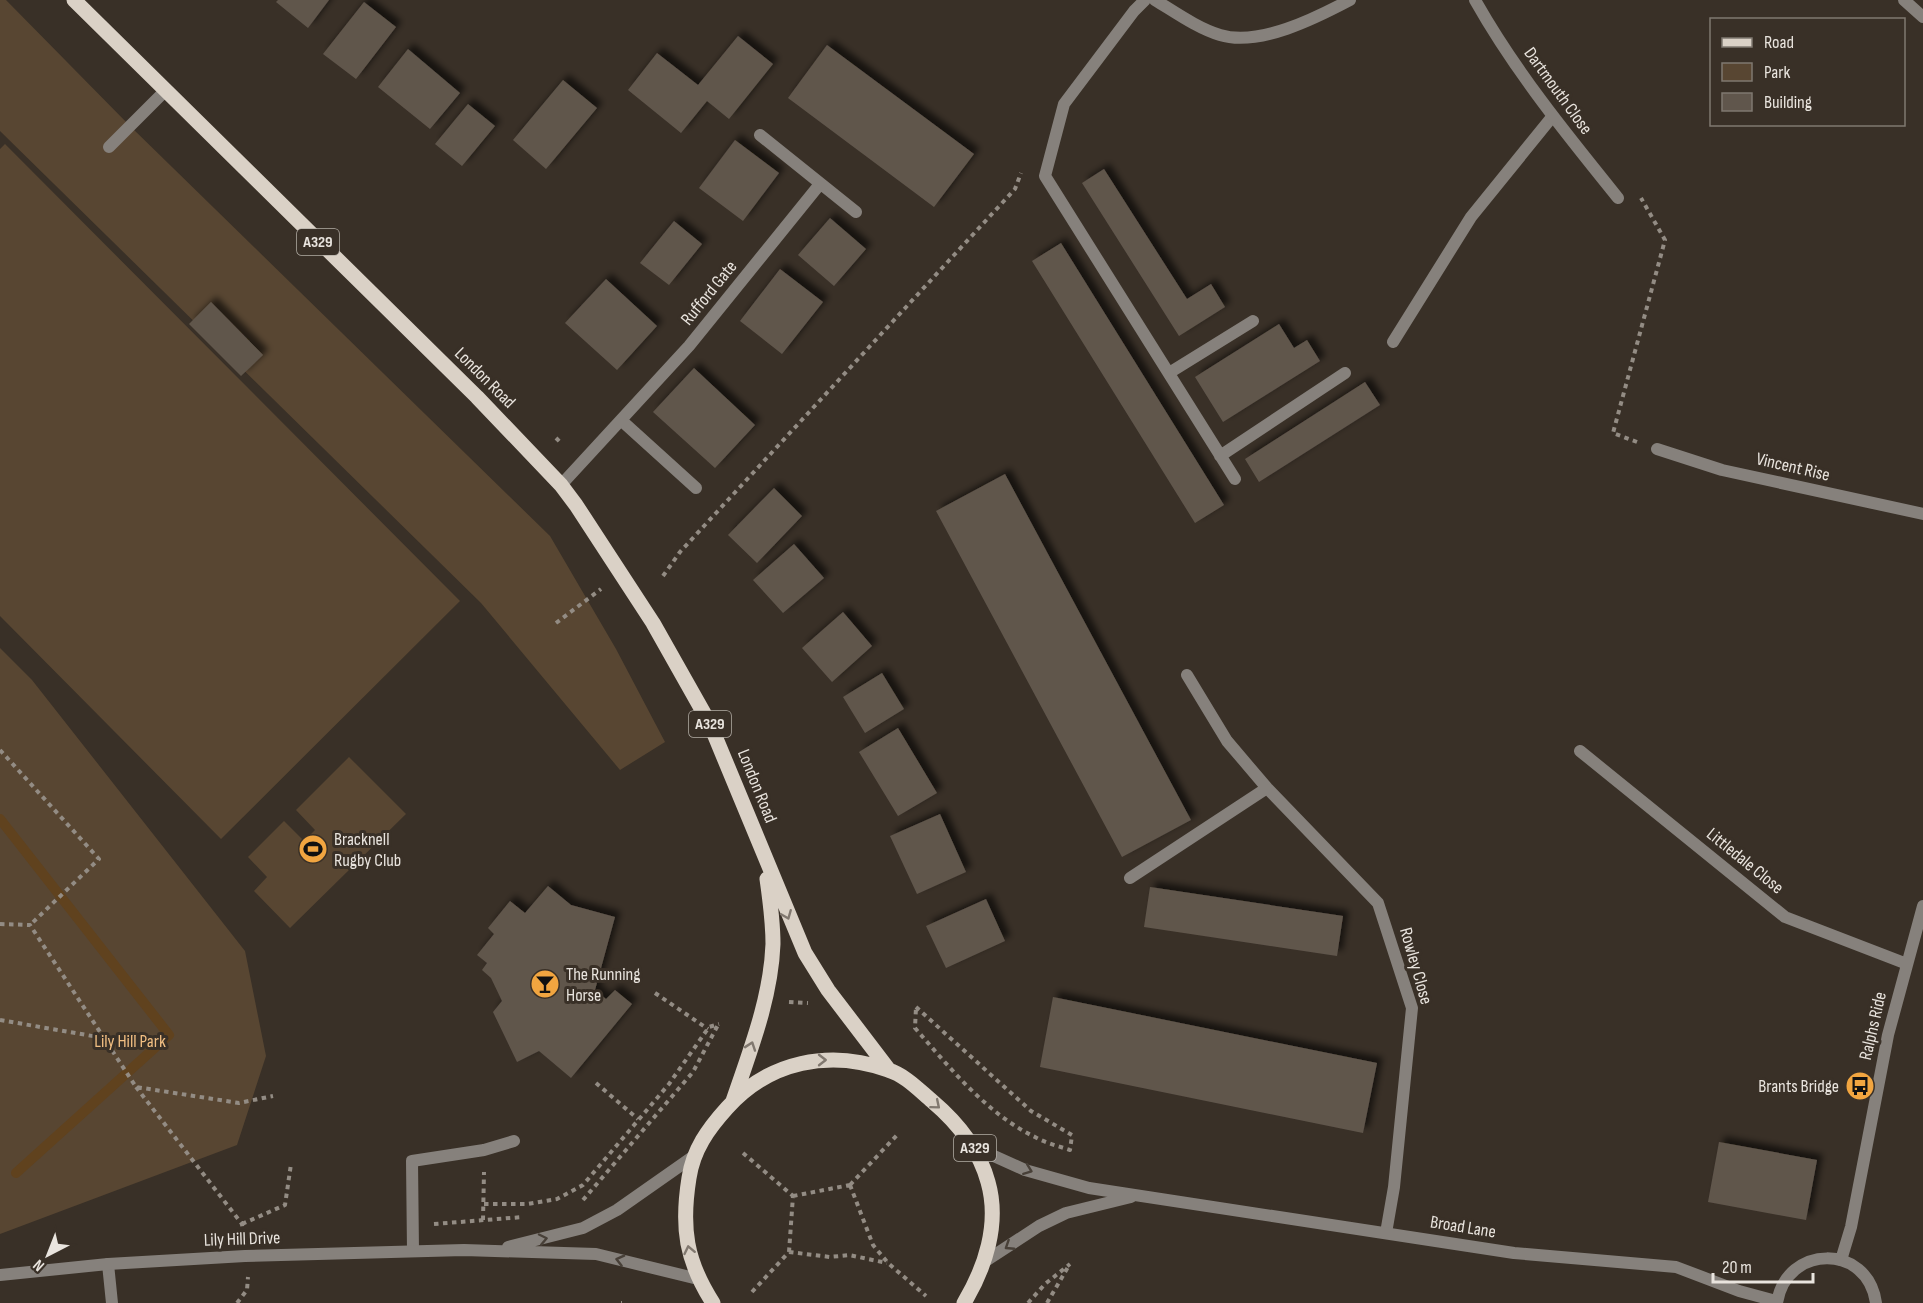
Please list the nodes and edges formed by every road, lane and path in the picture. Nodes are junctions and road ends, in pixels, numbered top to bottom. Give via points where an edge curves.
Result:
1 (74, 0) edge
2 (1145, 0) edge
3 (1155, 0) edge
4 (1350, 0) edge
5 (1475, 0) edge
6 (1904, 0) edge
7 (1923, 17) edge
8 (166, 90) junction
9 (1552, 117) junction
10 (760, 135) dead end
11 (109, 147) dead end
12 (1023, 167) dead end
13 (820, 184) junction
14 (1618, 198) joint
15 (856, 212) dead end
16 (1253, 321) dead end
17 (1393, 342) dead end
18 (1169, 373) junction
19 (1345, 373) dead end
20 (622, 421) junction
21 (556, 438) dead end
22 (560, 442) dead end
23 (1657, 449) joint
24 (1220, 456) junction
25 (1235, 479) dead end
26 (561, 485) junction
27 (696, 489) dead end
28 (1923, 514) edge
29 (663, 576) dead end
30 (602, 589) dead end
31 (556, 623) dead end
32 (1187, 675) dead end
33 (0, 750) edge
34 (1580, 751) dead end
35 (1267, 788) junction
36 (765, 861) junction
37 (1130, 878) dead end
38 (1923, 906) edge
39 (0, 924) edge
40 (30, 925) junction
41 (1907, 964) junction
42 (655, 993) dead end
43 (789, 1002) dead end
44 (813, 1003) dead end
45 (0, 1020) edge
46 (708, 1029) junction
47 (105, 1038) junction
48 (889, 1070) junction
49 (596, 1083) dead end
50 (136, 1087) junction
51 (273, 1096) dead end
52 (733, 1101) junction
53 (638, 1119) junction
54 (898, 1134) dead end
55 (514, 1141) dead end
56 (974, 1147) junction
57 (484, 1150) junction
58 (1070, 1150) joint
59 (743, 1153) dead end
60 (694, 1156) junction
61 (291, 1164) dead end
62 (850, 1185) junction
63 (1141, 1195) junction
64 (792, 1196) junction
65 (483, 1204) junction
66 (578, 1206) dead end
67 (525, 1217) dead end
68 (483, 1220) junction
69 (458, 1222) dead end
70 (1386, 1233) junction
71 (413, 1251) junction
72 (486, 1251) junction
73 (789, 1252) junction
74 (1841, 1260) junction
75 (984, 1262) junction
76 (888, 1263) junction
77 (108, 1264) junction
78 (0, 1275) edge
79 (698, 1279) junction
80 (248, 1283) dead end
81 (752, 1292) dead end
82 (926, 1296) dead end
83 (1777, 1302) edge
84 (112, 1303) edge
85 (237, 1303) edge
86 (713, 1303) edge
87 (964, 1303) edge
88 (1028, 1303) edge
89 (1047, 1303) edge
90 (1876, 1303) edge

1 - 8 main road, London Road / A329
2 - 18 street via 1064,104 1046,176
3 - 4 street via 1221,36 1259,36 1302,25
5 - 9 street, Dartmouth Close
6 - 7 street
8 - 11 street
8 - 26 main road, London Road / A329
9 - 14 street, Dartmouth Close
9 - 17 street via 1470,217
10 - 13 street
12 - 29 path via 1015,189 680,552
13 - 15 street
13 - 20 street, Rufford Gate via 689,346
14 - 23 path via 1640,195 1665,240 1613,433
16 - 18 street
18 - 24 street
19 - 24 street
20 - 26 street, Rufford Gate
20 - 27 street
21 - 22 path
23 - 28 street, Vincent Rise via 1722,470
24 - 25 street
26 - 36 main road, London Road / A329 via 609,553 699,704 738,788
30 - 31 path
32 - 35 street, Rowley Close via 1227,741
33 - 40 path via 99,859
34 - 41 street, Littledale Close via 1785,916
35 - 37 street
35 - 70 street, Rowley Close via 1378,903 1412,1008
36 -> 48 main road, London Road / A329 via 805,953
52 -> 36 main road, London Road / A329 via 757,1029 769,975 773,945
38 - 41 street, Ralphs Ride
39 - 40 path
40 - 47 path
41 - 74 street, Ralphs Ride via 1888,1035 1851,1227
42 - 46 path
43 - 44 path
45 - 47 path
46 - 53 path
46 - 66 path via 719,1023 693,1072
47 - 50 path
52 -> 48 main road, A329 via 771,1073 808,1060
48 -> 56 main road, A329 via 952,1118
49 - 53 path
50 - 51 path via 239,1103
50 - 61 path via 242,1224 285,1205
52 - 60 main road, A329 via 708,1128
53 - 65 path via 574,1191 557,1199 528,1204
54 - 62 path
55 - 57 street
56 -> 63 street, Broad Lane via 1058,1180
56 - 75 main road, A329 via 989,1183 992,1219
57 - 65 path
57 - 71 street via 412,1161
58 - 58 path via 1072,1135 1031,1111 916,1007 915,1028 954,1073 1014,1125
59 - 64 path
72 -> 60 street, Lily Hill Drive via 552,1238 583,1227 617,1210
79 -> 60 main road, A329 via 688,1253 683,1211
62 - 64 path
62 - 76 path via 873,1245
63 - 70 street, Broad Lane
63 -> 75 street, Broad Lane via 1066,1213
64 - 73 path
65 - 68 path
67 - 68 path
68 - 69 path
70 - 83 street, Broad Lane via 1515,1253 1676,1267
71 - 72 street, Lily Hill Drive
71 - 77 street, Lily Hill Drive
79 -> 72 street, Lily Hill Drive via 596,1254
73 - 76 path via 849,1255
73 - 81 path
74 - 83 street via 1824,1258 1793,1270 1782,1284
74 - 90 street via 1864,1275
75 - 87 main road, A329
76 - 82 path
77 - 78 street, Lily Hill Drive
77 - 84 street
79 - 86 main road, A329
80 - 85 path
88 - 89 path via 1070,1264

